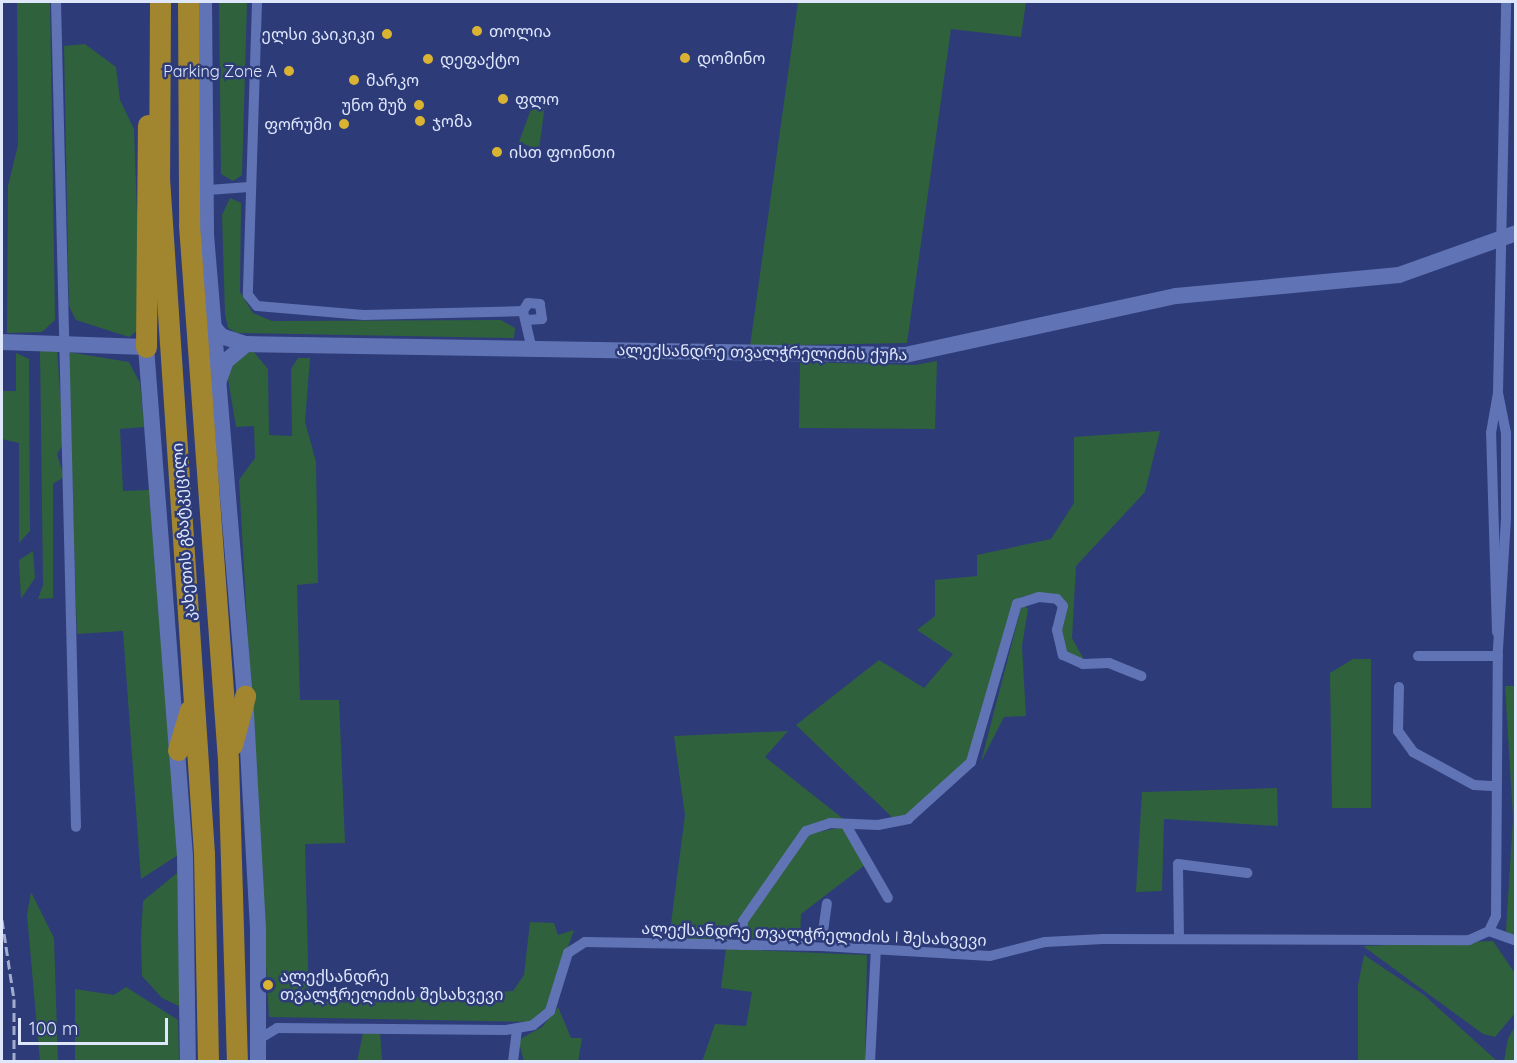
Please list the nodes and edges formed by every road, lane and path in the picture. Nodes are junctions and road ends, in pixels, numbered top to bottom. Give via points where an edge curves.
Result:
1 (56, 2) edge
2 (188, 2) edge
3 (204, 2) edge
4 (257, 2) edge
5 (1506, 2) edge
6 (160, 5) edge
7 (249, 187) junction
8 (208, 190) junction
9 (1515, 233) edge
10 (1500, 242) junction
11 (525, 316) junction
12 (540, 320) junction
13 (211, 324) junction
14 (2, 342) edge
15 (62, 342) junction
16 (246, 344) junction
17 (146, 348) junction
18 (532, 350) junction
19 (216, 390) junction
20 (1498, 393) junction
21 (1506, 517) junction
22 (1491, 518) junction
23 (1498, 641) junction
24 (1418, 656) dead end
25 (1498, 657) junction
26 (1141, 676) dead end
27 (1400, 687) dead end
28 (245, 696) junction
29 (194, 698) junction
30 (178, 750) junction
31 (228, 760) junction
32 (1496, 786) junction
33 (846, 825) junction
34 (76, 827) dead end
35 (1247, 873) dead end
36 (888, 898) dead end
37 (827, 903) dead end
38 (1489, 932) junction
39 (1179, 939) junction
40 (1515, 941) edge
41 (741, 945) junction
42 (821, 946) junction
43 (876, 948) junction
44 (259, 1017) junction
45 (277, 1028) junction
46 (517, 1028) junction
47 (259, 1039) junction
48 (188, 1062) edge
49 (208, 1062) edge
50 (237, 1062) edge
51 (258, 1062) edge
52 (513, 1062) edge
53 (870, 1062) edge

1 - 15 street
2 - 31 highway, კახეთის გზატკეცილი via 189,225
3 - 8 street
4 - 7 street
5 - 10 street
6 - 17 highway via 143,166
6 - 29 highway, კახეთის გზატკეცილი via 161,212
7 - 8 street
7 - 11 street via 248,295 257,306 364,315
8 - 13 street
9 - 10 street, ალექსანდრე თვალჭრელიძის ქუჩა
10 - 18 street, ალექსანდრე თვალჭრელიძის ქუჩა via 1400,275 1176,296 905,356
10 - 20 street
11 - 12 street
11 - 12 street via 528,303 537,302 544,309
11 - 18 street
12 - 18 street
13 - 16 street via 221,336
13 - 19 street
14 - 15 street
15 - 17 street
15 - 34 street
16 - 18 street, ალექსანდრე თვალჭრელიძის ქუჩა
16 - 19 street via 226,361
17 - 30 street, კახეთის გზატკეცილი
19 - 28 street
20 - 21 street via 1506,433
20 - 22 street via 1491,433
21 - 22 street
21 - 23 street
22 - 23 street via 1492,607
23 - 25 street
24 - 25 street
25 - 32 street
26 - 33 street via 1109,663 1083,664 1063,655 1057,630 1063,606 1050,596 1027,599 1012,612 971,762 908,819
27 - 32 street via 1398,731 1413,752 1474,785
28 - 31 highway
28 - 44 street
29 - 30 highway
29 - 49 highway, კახეთის გზატკეცილი via 209,954
30 - 48 street, კახეთის გზატკეცილი
31 - 50 highway, კახეთის გზატკეცილი
32 - 38 street via 1496,916
33 - 36 street
33 - 41 street via 818,825 806,831 743,921
35 - 39 street via 1178,864
37 - 42 street
38 - 39 street, ალექსანდრე თვალჭრელიძის I შესახვევი via 1469,940
38 - 40 street
39 - 43 street, ალექსანდრე თვალჭრელიძის I შესახვევი via 1045,942 990,956
41 - 42 street, ალექსანდრე თვალჭრელიძის I შესახვევი
41 - 46 street, ალექსანდრე თვალჭრელიძის I შესახვევი via 575,946 563,965 550,1011 533,1025
42 - 43 street, ალექსანდრე თვალჭრელიძის I შესახვევი
43 - 53 street
44 - 45 street
44 - 47 street
45 - 46 street, ალექსანდრე თვალჭრელიძის I შესახვევი
45 - 47 street
46 - 52 street
47 - 51 street

